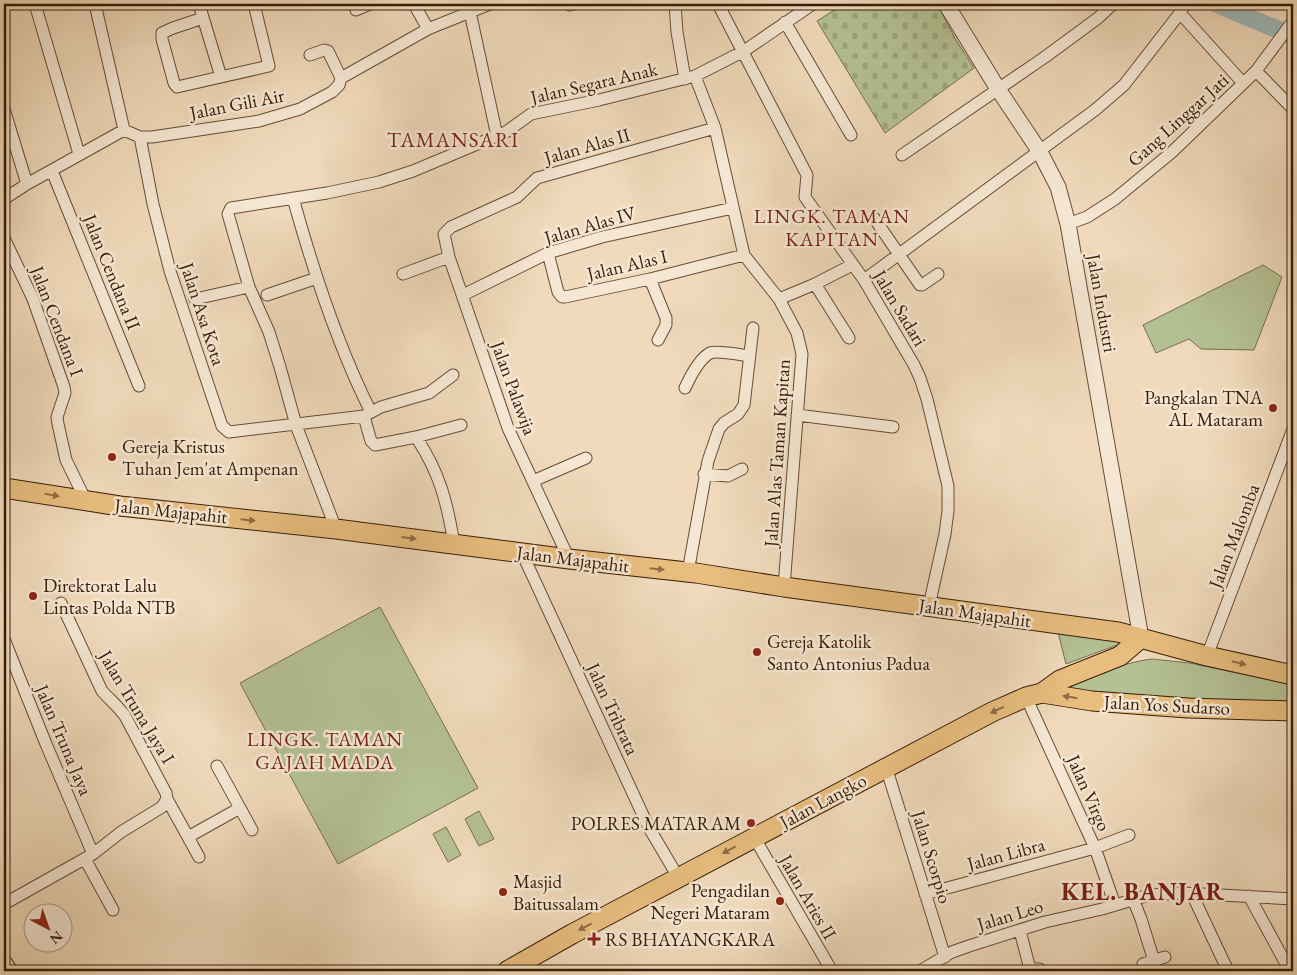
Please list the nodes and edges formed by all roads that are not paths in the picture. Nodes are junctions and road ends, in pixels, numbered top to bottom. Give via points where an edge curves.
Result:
1 (35, 4) edge
2 (95, 4) edge
3 (199, 4) edge
4 (254, 4) edge
5 (370, 4) edge
6 (414, 4) edge
7 (490, 4) edge
8 (674, 4) edge
9 (719, 4) edge
10 (813, 4) edge
11 (946, 4) edge
12 (1114, 4) edge
13 (1182, 8) edge
14 (356, 10) dead end
15 (470, 12) junction
16 (203, 18) junction
17 (785, 22) junction
18 (428, 29) junction
19 (1288, 32) edge
20 (744, 51) junction
21 (310, 55) dead end
22 (1256, 71) junction
23 (221, 77) junction
24 (341, 78) junction
25 (690, 78) junction
26 (1243, 84) junction
27 (998, 89) junction
28 (4, 109) edge
29 (1293, 110) edge
30 (716, 128) junction
31 (124, 130) junction
32 (851, 135) dead end
33 (497, 136) junction
34 (140, 137) junction
35 (1040, 152) junction
36 (79, 154) junction
37 (902, 155) dead end
38 (52, 171) junction
39 (27, 184) junction
40 (293, 198) junction
41 (4, 199) edge
42 (733, 208) junction
43 (874, 218) dead end
44 (1068, 224) junction
45 (450, 227) joint
46 (4, 238) edge
47 (548, 253) junction
48 (899, 254) junction
49 (744, 255) junction
50 (449, 257) junction
51 (852, 265) junction
52 (403, 274) dead end
53 (938, 274) dead end
54 (317, 278) junction
55 (650, 279) junction
56 (864, 280) junction
57 (815, 284) junction
58 (249, 288) junction
59 (267, 295) dead end
60 (463, 295) junction
61 (195, 299) dead end
62 (779, 299) junction
63 (753, 328) dead end
64 (849, 338) dead end
65 (658, 340) dead end
66 (750, 356) junction
67 (453, 375) dead end
68 (139, 386) dead end
69 (684, 388) dead end
70 (797, 415) junction
71 (366, 416) junction
72 (296, 425) junction
73 (461, 425) dead end
74 (894, 427) dead end
75 (1293, 429) edge
76 (416, 437) junction
77 (586, 458) dead end
78 (742, 468) dead end
79 (704, 474) junction
80 (533, 481) junction
81 (4, 488) edge
82 (86, 501) junction
83 (336, 529) junction
84 (454, 544) junction
85 (522, 553) junction
86 (569, 559) junction
87 (688, 572) junction
88 (784, 587) junction
89 (61, 603) dead end
90 (929, 606) junction
91 (1142, 638) junction
92 (4, 639) edge
93 (1207, 656) junction
94 (1293, 675) edge
95 (1034, 695) junction
96 (1293, 710) edge
97 (217, 766) dead end
98 (886, 767) junction
99 (167, 799) junction
100 (240, 808) junction
101 (252, 830) dead end
102 (1129, 836) dead end
103 (188, 837) junction
104 (754, 837) junction
105 (1095, 848) junction
106 (89, 856) junction
107 (199, 857) dead end
108 (678, 877) junction
109 (925, 894) junction
110 (1192, 894) junction
111 (1249, 896) junction
112 (1134, 899) junction
113 (1293, 899) edge
114 (4, 904) edge
115 (1115, 905) junction
116 (113, 910) dead end
117 (1020, 931) junction
118 (1154, 961) dead end
119 (4, 963) edge
120 (943, 963) edge
121 (532, 966) edge
122 (827, 969) edge
123 (9, 971) edge
124 (507, 971) edge
125 (920, 971) edge
126 (1042, 971) edge
127 (1228, 971) edge
128 (1290, 971) edge

1 - 36 street
2 - 31 street
3 - 16 street
4 - 23 street via 269,66
5 - 14 street
6 - 18 street
7 - 15 street, Jalan Gili Air
8 - 25 street, Jalan Alas Taman Kapitan via 676,32
9 - 20 street, Jalan Sadari
10 - 17 street, Jalan Segara Anak
11 - 27 street, Jalan Industri
12 - 27 street
13 - 26 street
13 - 35 street via 1124,85
15 - 18 street, Jalan Gili Air
15 - 33 street
16 - 23 street
16 - 23 street via 162,34 174,83 180,87
17 - 20 street, Jalan Segara Anak
17 - 32 street
18 - 24 street, Jalan Gili Air
19 - 22 street, Gang Linggar Jati
20 - 25 street, Jalan Segara Anak
20 - 51 street, Jalan Sadari via 807,175 805,197
21 - 24 street via 328,51
22 - 26 street, Gang Linggar Jati
22 - 29 street
24 - 34 street, Jalan Gili Air via 332,92 283,114 259,121
25 - 30 street, Jalan Alas Taman Kapitan
25 - 33 street, Jalan Segara Anak via 531,114 511,130
26 - 44 street, Gang Linggar Jati via 1172,152 1115,199
27 - 35 street, Jalan Industri
27 - 37 street
28 - 39 street
30 - 42 street, Jalan Alas Taman Kapitan
30 - 45 street, Jalan Alas II via 537,178 517,197
31 - 34 street
31 - 36 street
33 - 40 street, Jalan Segara Anak via 379,182
34 - 72 street, Jalan Asa Kota via 170,271 222,426 229,432
35 - 44 street, Jalan Industri via 1058,187
35 - 48 street
36 - 38 street
38 - 39 street
38 - 68 street, Jalan Cendana II
39 - 41 street
40 - 54 street
40 - 58 street, Jalan Segara Anak via 229,209
42 - 47 street, Jalan Alas IV via 602,237
42 - 49 street, Jalan Alas Taman Kapitan
43 - 48 street
44 - 91 street, Jalan Industri
45 - 50 street, Jalan Palawija via 444,234
46 - 82 street, Jalan Cendana I via 33,299 64,387 58,424 66,460
47 - 55 street, Jalan Alas I via 562,297
47 - 60 street, Jalan Alas IV
48 - 53 street via 920,285
48 - 56 street
49 - 55 street, Jalan Alas I
49 - 62 street, Jalan Alas Taman Kapitan
50 - 52 street
50 - 60 street, Jalan Palawija
51 - 56 street, Jalan Sadari
51 - 57 street
54 - 59 street
54 - 71 street
55 - 65 street via 666,318
56 - 90 street, Jalan Sadari via 920,378 948,486 945,534
57 - 62 street
57 - 64 street
58 - 61 street
58 - 72 street via 269,332
60 - 80 street, Jalan Palawija via 508,428
62 - 70 street, Jalan Alas Taman Kapitan via 801,348
63 - 66 street
66 - 69 street via 710,353 692,372
66 - 79 street via 744,405 720,429
67 - 71 street, Jalan Asa Kota via 429,393 388,404
70 - 74 street
70 - 88 street, Jalan Alas Taman Kapitan
71 - 72 street, Jalan Asa Kota
71 - 76 street via 371,441 375,445
72 - 83 street
73 - 76 street
75 - 93 street, Jalan Malomba
76 - 84 street via 428,454 442,488
77 - 80 street
78 - 79 street via 728,476
79 - 87 street
80 - 86 street, Jalan Palawija
81 -> 82 main road, Jalan Majapahit
82 -> 83 main road, Jalan Majapahit
83 -> 84 main road, Jalan Majapahit
84 - 85 main road, Jalan Majapahit
85 - 86 main road, Jalan Majapahit
85 - 108 street, Jalan Tribrata via 648,826
86 -> 87 main road, Jalan Majapahit
87 - 88 main road, Jalan Majapahit
88 - 90 main road, Jalan Majapahit
89 - 99 street, Jalan Truna Jaya I via 102,691 125,716 166,791
90 - 91 main road, Jalan Majapahit
91 - 93 main road
91 - 95 main road, Jalan Langko via 1120,656 1060,680
92 - 106 street, Jalan Truna Jaya
93 -> 94 main road
96 -> 95 main road, Jalan Yos Sudarso via 1178,707
95 -> 98 main road, Jalan Langko via 992,712
95 - 105 street, Jalan Virgo
97 - 100 street
98 - 104 main road, Jalan Langko
98 - 109 street, Jalan Scorpio
99 - 103 street, Jalan Truna Jaya I
99 - 106 street via 162,807
100 - 101 street
100 - 103 street
102 - 105 street, Jalan Libra
103 - 107 street, Jalan Truna Jaya I
104 -> 108 main road, Jalan Langko
104 - 122 street, Jalan Aries II
105 - 109 street, Jalan Libra
105 - 115 street, Jalan Virgo
106 - 114 street
106 - 116 street, Jalan Truna Jaya
108 -> 121 main road, Jalan Langko via 572,934
109 - 120 street, Jalan Scorpio
110 - 111 street, Jalan Leo
110 - 112 street, Jalan Leo via 1159,894
110 - 127 street
111 - 113 street, Jalan Leo
111 - 128 street
112 - 115 street, Jalan Leo
112 - 118 street
115 - 117 street, Jalan Leo
117 - 120 street, Jalan Leo via 969,946
117 - 126 street via 1030,969
119 - 123 main road
120 - 125 street, Jalan Leo
121 - 124 main road, Jalan Langko

